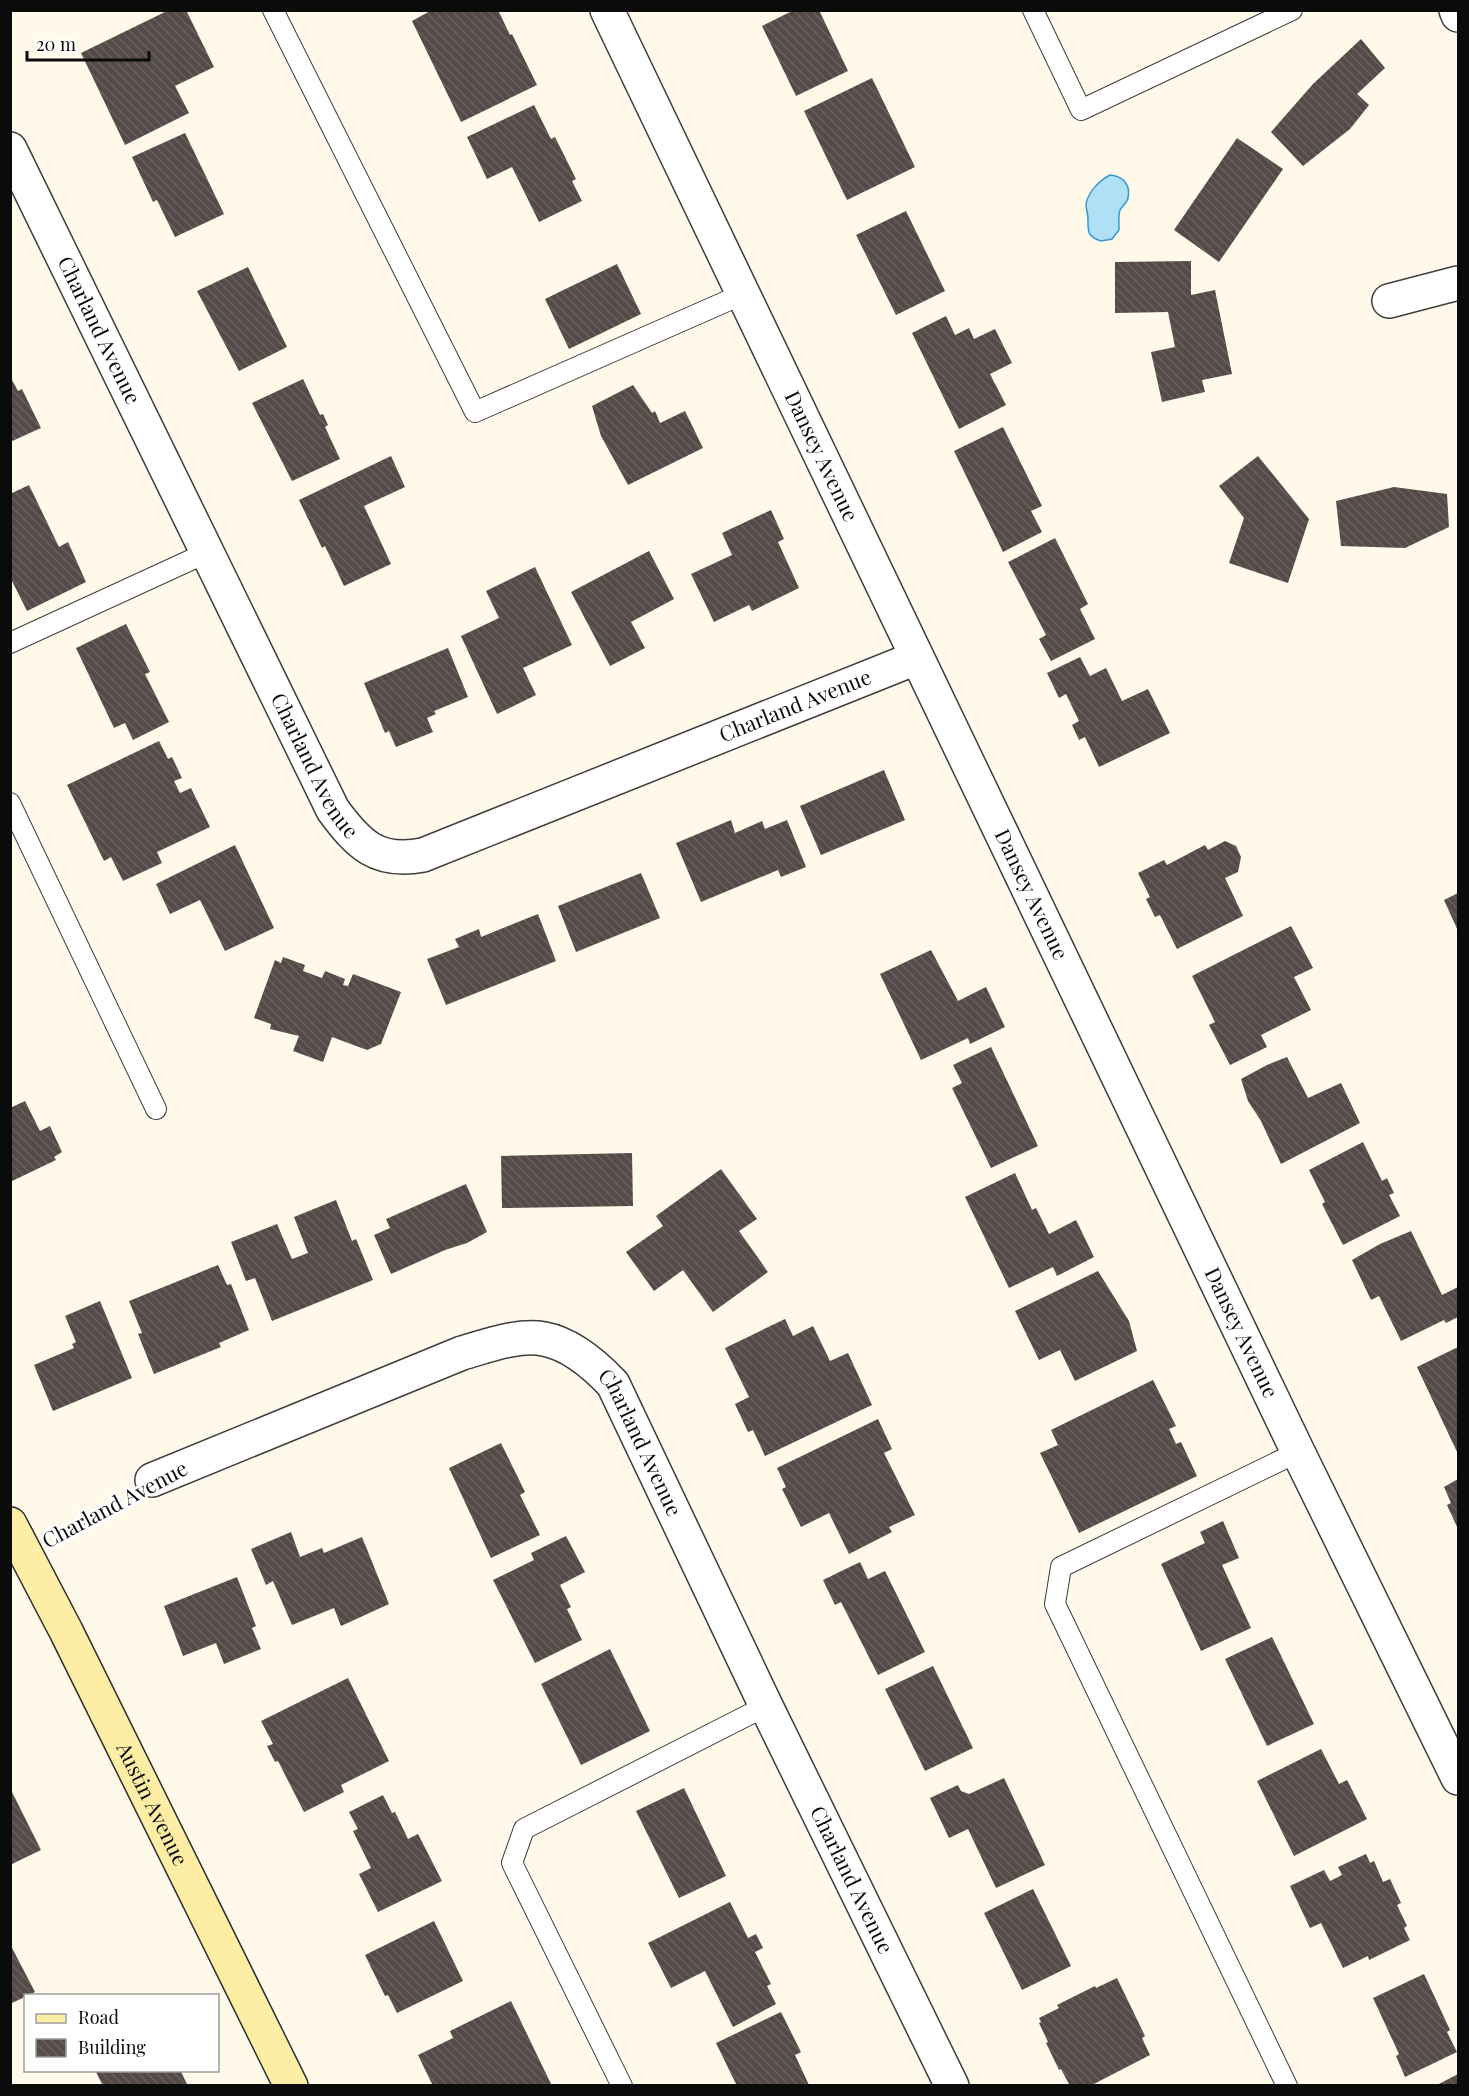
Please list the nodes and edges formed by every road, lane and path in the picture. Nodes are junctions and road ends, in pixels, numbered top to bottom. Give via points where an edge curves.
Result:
1 (273, 10) edge
2 (607, 10) edge
3 (1033, 10) edge
4 (1292, 10) edge
5 (1456, 10) edge
6 (1458, 15) edge
7 (10, 149) edge
8 (1458, 283) edge
9 (742, 294) junction
10 (1389, 301) dead end
11 (206, 553) junction
12 (10, 643) edge
13 (916, 658) junction
14 (10, 803) edge
15 (156, 1109) dead end
16 (1298, 1452) junction
17 (152, 1480) joint
18 (17, 1538) edge
19 (766, 1706) junction
20 (1458, 1778) edge
21 (291, 2085) edge
22 (622, 2085) edge
23 (952, 2085) edge
24 (1287, 2085) edge

1 - 9 lane via 475,412
2 - 9 street, Dansey Avenue
3 - 4 lane via 1081,110
5 - 6 street
7 - 11 street, Charland Avenue
8 - 10 street
9 - 13 street, Dansey Avenue
11 - 12 lane
11 - 13 street, Charland Avenue via 333,810 351,835 389,857 423,855
13 - 16 street, Dansey Avenue
14 - 15 lane
16 - 20 street, Dansey Avenue
16 - 24 lane via 1061,1567 1055,1604
17 - 18 path, Charland Avenue via 91,1520
17 - 19 street, Charland Avenue via 462,1353 519,1339 544,1339 594,1364 613,1384
18 - 21 main road, Austin Avenue
19 - 22 lane via 524,1829 512,1863
19 - 23 street, Charland Avenue

